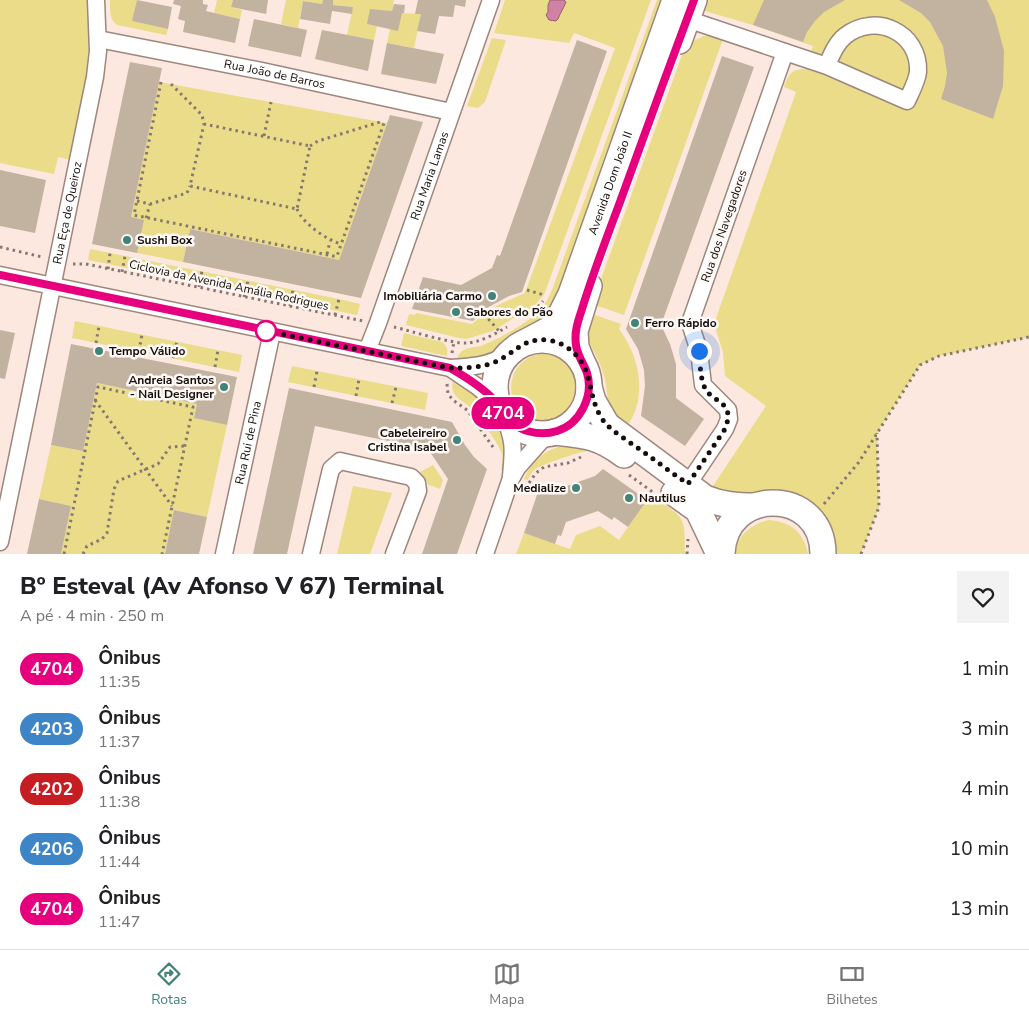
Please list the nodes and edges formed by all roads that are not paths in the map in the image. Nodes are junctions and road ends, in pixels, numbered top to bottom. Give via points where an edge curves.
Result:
1 (96, 0) edge
2 (491, 0) edge
3 (685, 6) edge
4 (98, 39) junction
5 (785, 52) junction
6 (828, 66) junction
7 (451, 112) junction
8 (0, 275) edge
9 (53, 286) junction
10 (272, 332) junction
11 (509, 339) junction
12 (366, 351) junction
13 (582, 362) junction
14 (450, 368) junction
15 (589, 387) junction
16 (500, 408) junction
17 (551, 432) junction
18 (510, 481) junction
19 (688, 484) junction
20 (755, 506) junction
21 (0, 542) edge
22 (224, 554) edge
23 (311, 554) edge
24 (394, 554) edge
25 (485, 554) edge
26 (720, 554) edge
27 (823, 554) edge

1 - 4 street, Rua Eça de Queiroz
2 - 7 street, Rua Maria Lamas
3 - 5 street
3 - 11 main road, Avenida Dom João II via 558,320 550,329
3 - 13 main road, Avenida Dom João II via 575,331 576,347
4 - 7 street, Rua João de Barros
4 - 9 street, Rua Eça de Queiroz via 95,77
5 - 6 street
5 - 19 street, Rua dos Navegadores via 690,323 699,351 703,385 728,410 729,419
6 - 6 street via 907,101 918,74 918,58 910,43 887,27 869,25 843,37
7 - 12 street, Rua Maria Lamas
8 - 9 street
9 - 10 street
9 - 21 street, Rua Eça de Queiroz
10 - 12 street
10 - 22 street, Rua Rui de Pina
11 - 13 main road via 560,343
11 - 14 street via 495,362
11 - 16 main road via 496,377 495,391
12 - 14 street
13 - 15 main road
14 - 16 street via 478,387
15 - 17 main road via 582,411 572,423
15 - 19 main road via 607,426
16 - 17 main road via 515,425 527,431
16 - 18 street via 512,434 514,454
17 - 18 street via 517,468
17 - 26 main road via 587,435 605,442 698,510
18 - 25 street
19 - 20 main road via 705,498 717,502
20 - 26 main road via 740,514 728,528
20 - 27 main road via 768,502 783,503 808,516 818,529
23 - 24 street via 331,469 340,461 411,477 417,483 418,491

